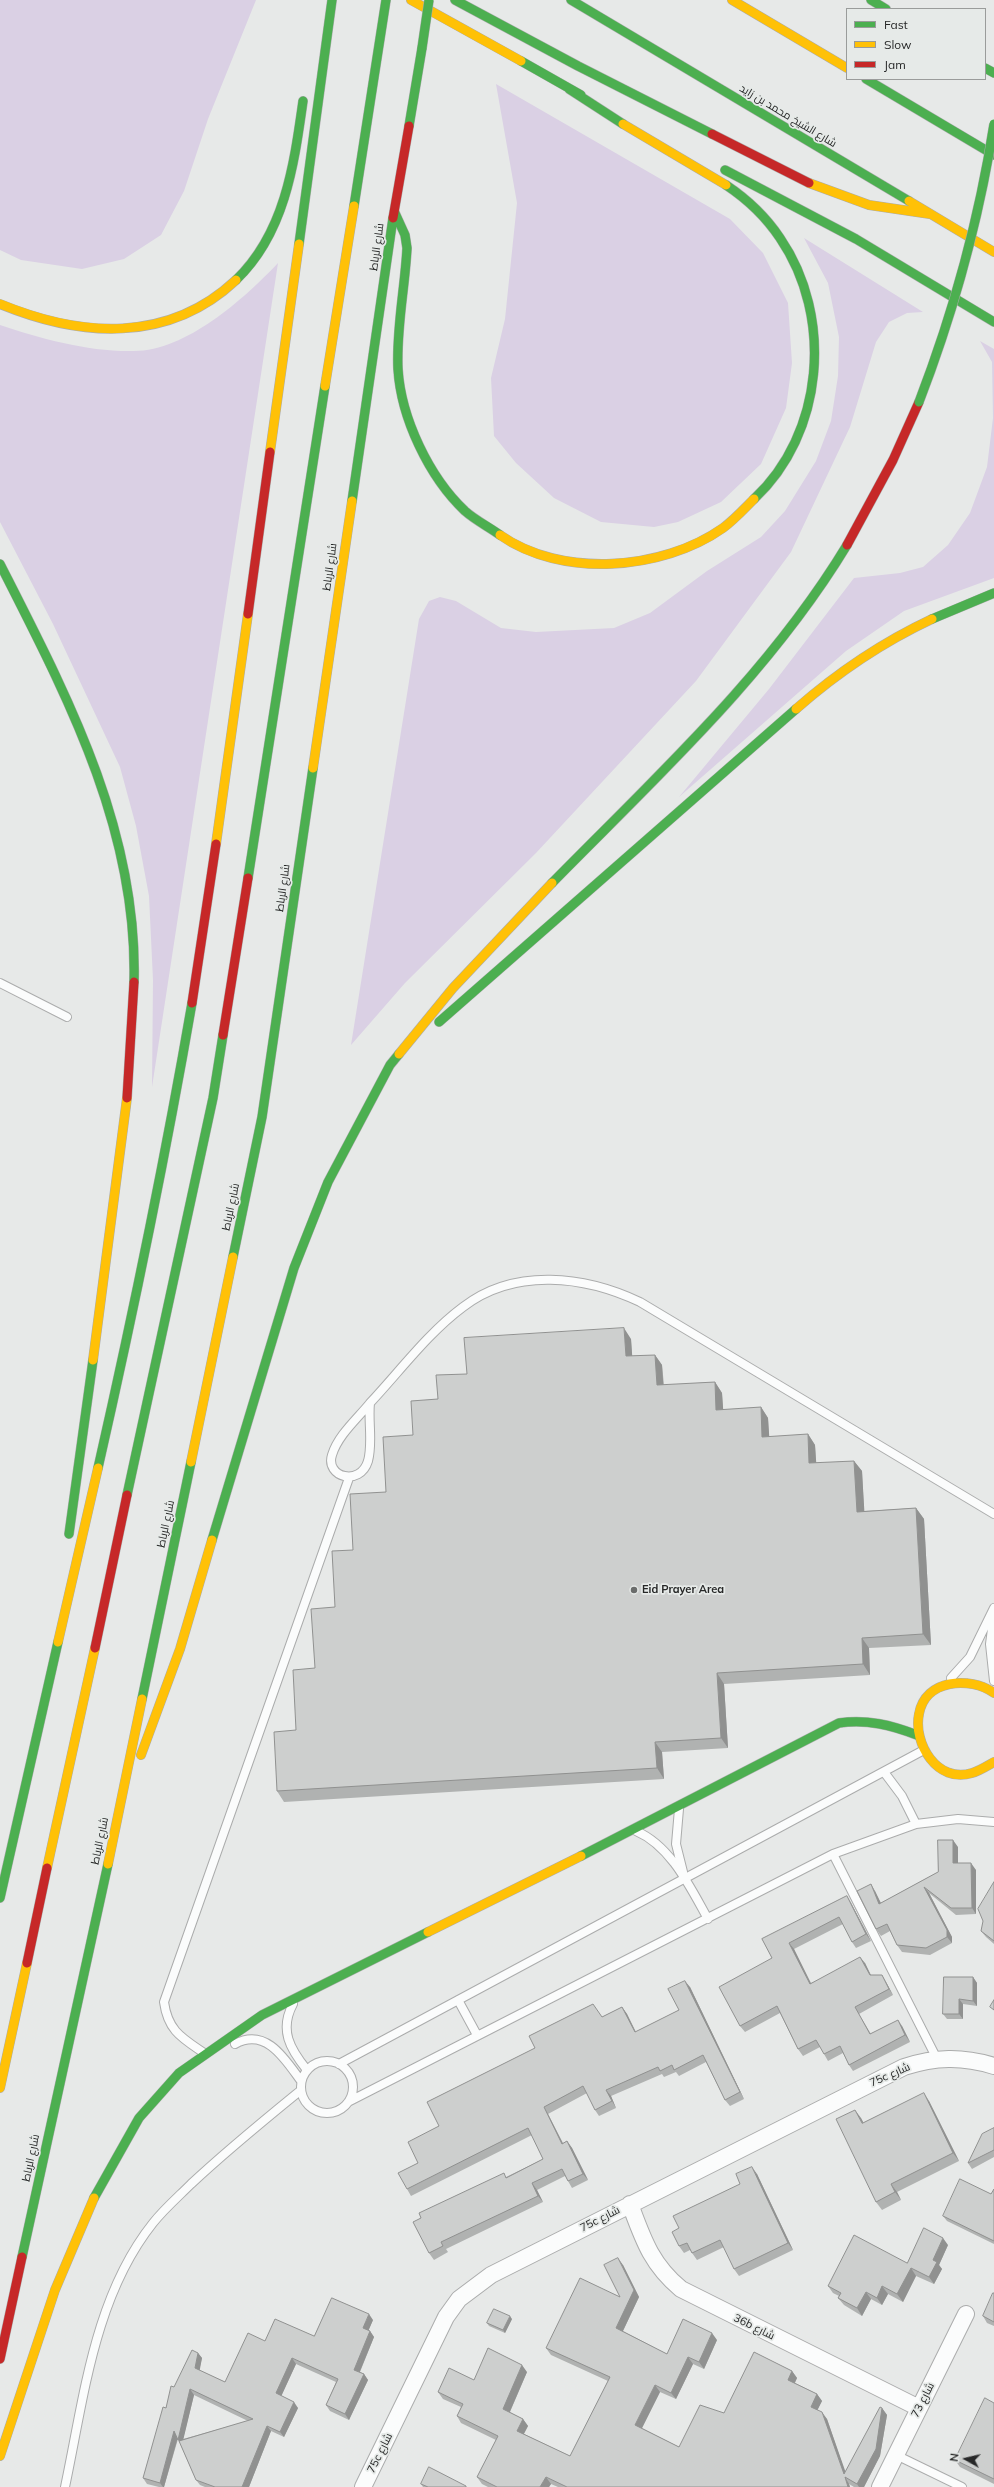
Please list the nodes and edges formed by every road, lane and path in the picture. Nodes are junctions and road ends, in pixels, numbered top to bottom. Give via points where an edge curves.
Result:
1 (332, 0) edge
2 (386, 0) edge
3 (411, 0) edge
4 (429, 0) edge
5 (455, 0) edge
6 (571, 0) edge
7 (732, 0) edge
8 (871, 0) edge
9 (884, 8) edge
10 (315, 50) dead end
11 (846, 67) edge
12 (868, 80) edge
13 (568, 89) junction
14 (305, 92) dead end
15 (994, 124) edge
16 (674, 143) dead end
17 (994, 155) edge
18 (716, 165) dead end
19 (394, 211) junction
20 (930, 214) junction
21 (994, 252) edge
22 (0, 304) edge
23 (994, 322) edge
24 (0, 564) edge
25 (0, 569) edge
26 (14, 592) junction
27 (994, 593) edge
28 (0, 983) edge
29 (67, 1017) dead end
30 (390, 1065) junction
31 (370, 1403) junction
32 (349, 1478) junction
33 (994, 1514) edge
34 (68, 1544) dead end
35 (63, 1576) dead end
36 (994, 1608) edge
37 (994, 1613) edge
38 (50, 1671) junction
39 (994, 1681) edge
40 (942, 1686) junction
41 (994, 1693) edge
42 (917, 1735) junction
43 (922, 1752) junction
44 (994, 1762) edge
45 (984, 1770) junction
46 (994, 1770) edge
47 (884, 1772) junction
48 (122, 1798) junction
49 (680, 1804) junction
50 (994, 1822) edge
51 (916, 1824) junction
52 (634, 1829) junction
53 (832, 1854) junction
54 (685, 1878) junction
55 (0, 1898) edge
56 (708, 1919) junction
57 (297, 1998) junction
58 (458, 2000) junction
59 (478, 2035) junction
60 (204, 2053) junction
61 (937, 2059) junction
62 (339, 2064) junction
63 (994, 2066) edge
64 (307, 2070) junction
65 (179, 2073) junction
66 (301, 2081) junction
67 (0, 2088) edge
68 (301, 2090) junction
69 (348, 2102) junction
70 (630, 2204) junction
71 (966, 2314) dead end
72 (0, 2359) edge
73 (919, 2408) junction
74 (896, 2454) junction
75 (0, 2456) edge
76 (65, 2487) edge
77 (363, 2487) edge
78 (880, 2487) edge
79 (962, 2487) edge

1 - 10 main road
1 - 38 main road via 203,939 171,1125 130,1325
2 - 67 main road via 213,1098
3 - 13 main road
4 - 19 main road, شارع الرباط, bridge
5 - 20 main road via 534,45 831,193 889,211
6 - 20 main road, شارع الشيخ محمد بن زايد
7 - 11 main road
8 - 9 main road
12 - 17 main road
13 - 16 main road
13 - 19 main road via 740,194 769,222 802,279 813,327 815,353 812,387 800,432 788,456 761,494 716,534 668,556 642,563 593,566 549,559 526,551 484,526 465,511 433,474 421,453 403,407 396,359 407,248 403,228
14 - 22 main road via 294,157 279,216 257,256 218,295 179,317 136,328 114,330 92,329 42,319
15 - 30 main road, bridge via 976,229 960,288 919,402 893,460 832,571 755,672 453,988
18 - 23 main road via 856,239
19 - 48 main road, شارع الرباط via 262,1117
20 - 21 main road, شارع الشيخ محمد بن زايد
24 - 26 main road
25 - 26 main road
26 - 34 main road via 80,727 100,776 115,827 126,879 133,932 135,985 128,1100
27 - 30 main road via 913,627 853,663 821,687
28 - 29 lane
30 - 48 main road via 328,1182 294,1268 180,1649 163,1699
31 - 32 lane via 367,1462 356,1475
31 - 32 lane via 331,1456 333,1466 339,1474
31 - 33 lane via 438,1329 464,1306 495,1290 528,1281 562,1280 589,1283 615,1290 640,1302
32 - 60 lane via 164,2002 166,2017 173,2030
35 - 38 main road
36 - 40 lane via 970,1657
37 - 39 lane via 990,1644
38 - 55 main road
40 - 41 main road via 957,1681 972,1682 986,1686
40 - 42 main road via 930,1694 922,1706 917,1720
42 - 43 main road
42 - 49 main road via 888,1723 872,1720 839,1723
43 - 45 main road via 934,1765 950,1773 967,1775
43 - 47 lane
44 - 45 main road
45 - 46 main road
47 - 51 lane via 902,1796
47 - 54 lane
48 - 72 main road, شارع الرباط
49 - 52 main road
49 - 54 lane via 676,1844
50 - 51 lane via 958,1819
51 - 53 lane
52 - 54 lane via 654,1840
52 - 57 main road
53 - 56 lane
53 - 61 lane
54 - 56 lane
54 - 58 lane
56 - 59 lane
57 - 60 main road via 262,2015
57 - 64 lane via 287,2018 286,2034 291,2049
58 - 59 lane
58 - 62 lane
59 - 69 lane
60 - 65 main road
61 - 63 street, 75c شارع via 958,2058
61 - 70 street, 75c شارع via 889,2074
62 - 64 lane via 322,2061
62 - 69 lane via 351,2077 352,2094
64 - 66 lane
65 - 66 lane via 192,2073 240,2042 256,2039 277,2049
65 - 75 main road via 139,2118 97,2192 56,2290
66 - 68 lane
68 - 69 lane via 309,2106 324,2113 342,2109
68 - 76 lane via 226,2151 185,2190 153,2223 130,2257 112,2293 99,2332
70 - 73 street, 36b شارع via 652,2259 665,2276 681,2289
70 - 77 street, 75c شارع via 491,2275 459,2300 435,2338
71 - 73 street, شارع 73
73 - 74 street, شارع 73
74 - 78 street, شارع 73
74 - 79 lane

